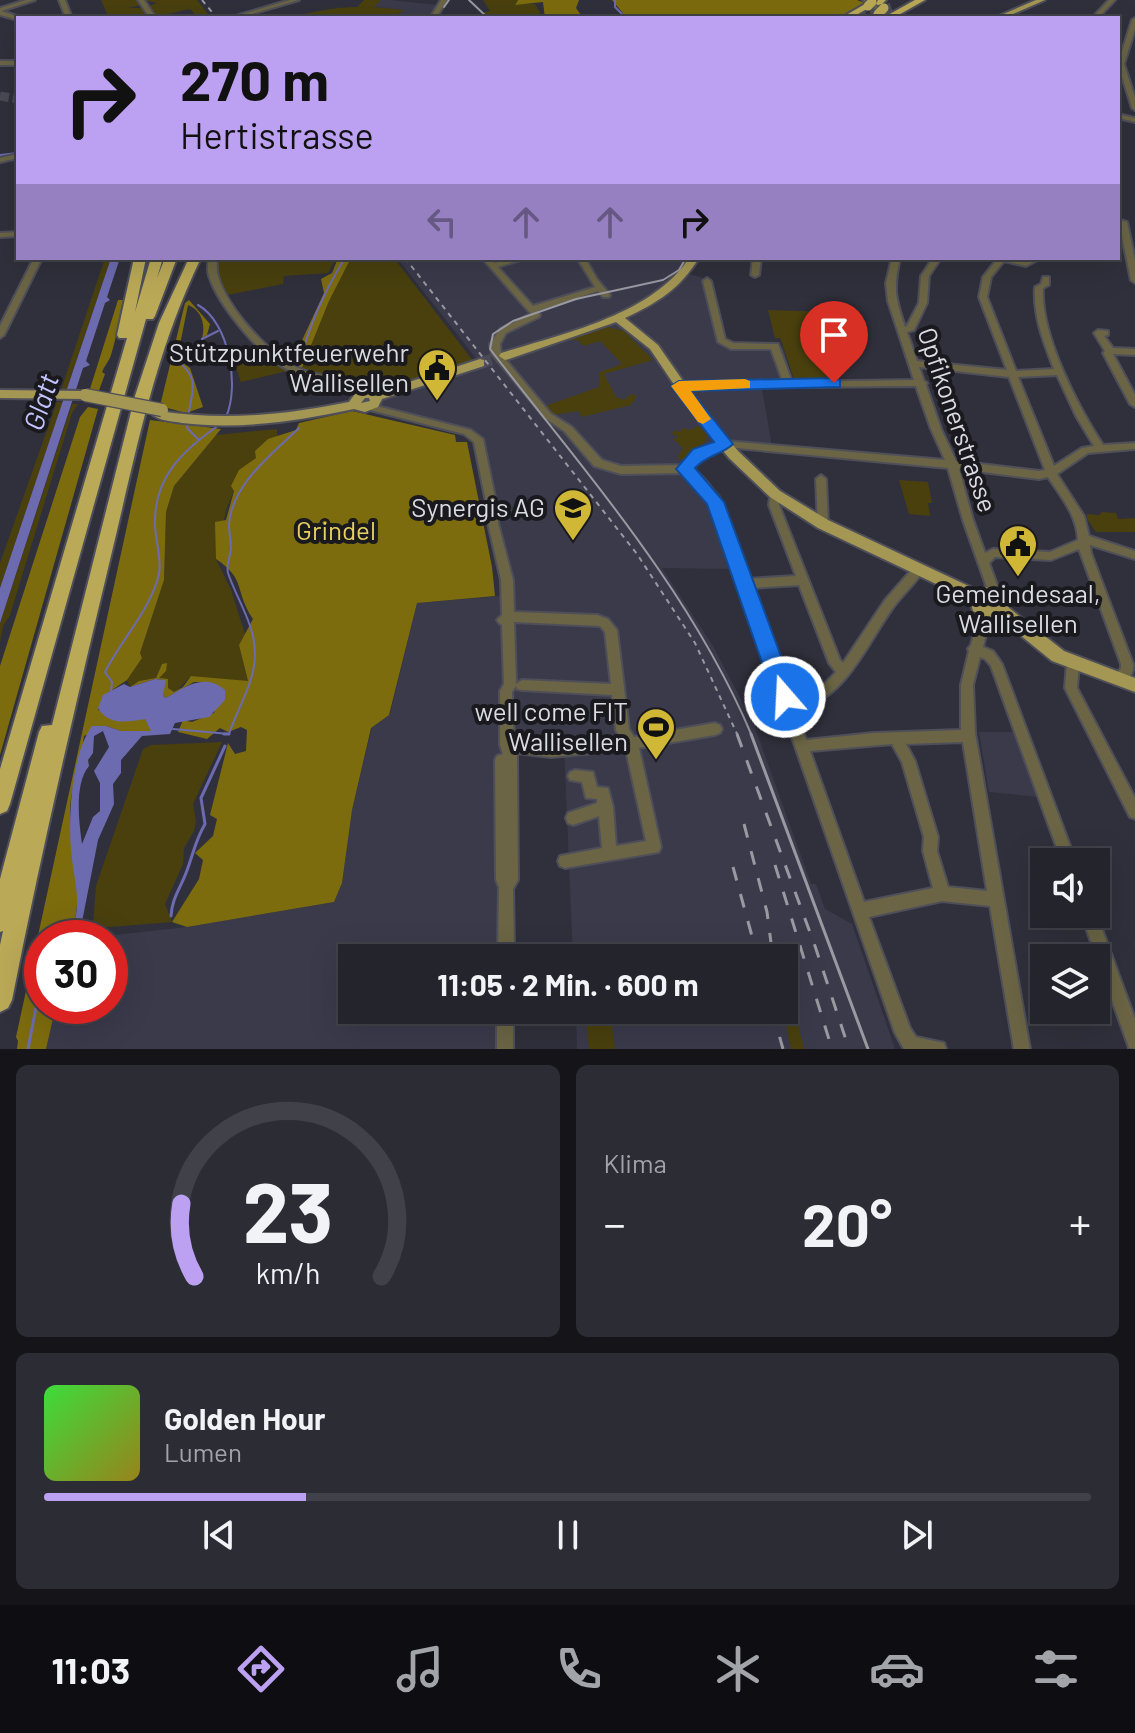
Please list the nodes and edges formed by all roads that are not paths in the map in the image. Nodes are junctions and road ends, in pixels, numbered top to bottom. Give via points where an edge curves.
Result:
1 (32, 0) edge
2 (296, 0) edge
3 (912, 0) edge
4 (921, 0) edge
5 (1042, 0) edge
6 (1112, 0) edge
7 (880, 8) edge
8 (0, 11) edge
9 (238, 16) edge
10 (852, 16) edge
11 (1003, 16) edge
12 (1097, 16) edge
13 (1135, 20) edge
14 (1132, 38) edge
15 (1134, 115) edge
16 (1123, 222) dead end
17 (37, 260) edge
18 (140, 260) edge
19 (156, 260) edge
20 (170, 260) edge
21 (184, 260) edge
22 (194, 260) edge
23 (213, 260) edge
24 (582, 260) edge
25 (693, 260) edge
26 (757, 260) edge
27 (896, 260) edge
28 (936, 260) edge
29 (1001, 260) edge
30 (1011, 260) edge
31 (1033, 260) edge
32 (1132, 261) edge
33 (489, 262) edge
34 (755, 275) dead end
35 (1046, 279) dead end
36 (1135, 280) edge
37 (707, 281) dead end
38 (531, 310) junction
39 (615, 319) junction
40 (902, 330) junction
41 (1105, 333) dead end
42 (0, 335) edge
43 (1110, 351) junction
44 (1135, 352) edge
45 (505, 356) tunnel mouth
46 (480, 363) tunnel mouth
47 (915, 364) junction
48 (1060, 372) junction
49 (1013, 374) junction
50 (788, 383) junction
51 (922, 383) junction
52 (679, 386) junction
53 (6, 396) edge
54 (363, 401) junction
55 (1135, 404) edge
56 (110, 416) junction
57 (725, 444) junction
58 (1135, 446) edge
59 (1100, 448) junction
60 (953, 464) junction
61 (684, 469) junction
62 (1051, 473) junction
63 (821, 479) dead end
64 (775, 494) junction
65 (823, 524) junction
66 (1083, 542) junction
67 (1135, 555) edge
68 (983, 562) junction
69 (918, 570) junction
70 (804, 580) junction
71 (746, 584) junction
72 (989, 604) junction
73 (506, 618) junction
74 (974, 649) junction
75 (1073, 663) junction
76 (844, 672) junction
77 (1127, 682) edge
78 (522, 685) dead end
79 (619, 690) junction
80 (789, 707) junction
81 (715, 729) dead end
82 (968, 736) junction
83 (896, 738) junction
84 (631, 744) junction
85 (507, 745) junction
86 (802, 746) junction
87 (575, 776) dead end
88 (0, 804) edge
89 (606, 807) junction
90 (1135, 812) edge
91 (573, 818) dead end
92 (1064, 848) edge
93 (610, 854) junction
94 (565, 861) dead end
95 (942, 894) junction
96 (996, 899) junction
97 (860, 911) junction
98 (0, 921) edge
99 (1094, 928) edge
100 (506, 944) edge
101 (0, 1000) edge
102 (505, 1024) edge
103 (1135, 1042) edge
104 (910, 1047) edge
105 (505, 1049) edge
106 (938, 1049) edge
107 (1022, 1049) edge

1 - 8 street
2 - 9 street
3 - 7 highway
4 - 7 highway
5 - 11 main road
6 - 12 street
7 - 10 highway
13 - 14 street
14 - 15 street via 1121,64
16 - 32 street
17 - 42 street
18 - 56 highway
19 - 56 highway
20 - 56 highway
21 - 98 highway via 121,452
22 - 101 highway via 170,315 132,439
23 - 54 street via 217,285 268,353 298,372 350,385
24 - 38 street via 603,292
25 - 39 main road via 681,277
26 - 34 street
27 - 40 street, Opfikonerstrasse via 890,291
28 - 40 street via 925,276 920,311 911,328
29 - 49 street via 987,277 983,297
30 - 31 street via 1026,264
32 - 36 street
33 - 38 street
35 - 48 street via 1035,302
37 - 50 street via 721,340 731,346 775,346
38 - 61 street via 535,318 503,331 495,344 497,354 548,416 568,429 598,463 621,470
39 - 45 main road
39 - 52 main road via 664,364
40 - 47 street, Opfikonerstrasse
41 - 43 street via 1098,333
43 - 44 street
43 - 55 street
46 - 54 main road
47 - 49 street
47 - 51 street, Opfikonerstrasse
48 - 49 street
48 - 59 street
49 - 62 street
50 - 51 street
50 - 52 street
51 - 60 street, Opfikonerstrasse
52 - 57 main road
53 - 54 main road, bridge via 84,397 192,421 237,422 298,418
54 - 73 street via 460,432 471,442 503,573
56 - 88 highway
57 - 60 street
57 - 61 street via 699,453
57 - 64 main road
58 - 59 street
59 - 62 street via 1079,454
60 - 62 street via 1024,475
60 - 68 street, Opfikonerstrasse
61 - 71 street via 713,497
62 - 66 street via 1079,516
63 - 65 street
64 - 65 main road
64 - 70 street via 774,505
65 - 69 main road
66 - 67 street via 1095,540
66 - 68 street via 1051,556 993,553
66 - 77 street via 1127,664
68 - 72 street, Opfikonerstrasse
69 - 72 main road
69 - 76 street
70 - 71 street
70 - 76 street via 835,663
71 - 80 street
72 - 74 street
72 - 75 main road
73 - 79 street via 604,622 611,630
73 - 85 street
74 - 82 street via 967,685
74 - 92 street via 994,659
75 - 77 main road
75 - 90 street via 1071,688
76 - 80 street via 805,702
78 - 79 street
79 - 84 street via 623,730
80 - 86 street
81 - 84 street
82 - 83 street
82 - 96 street
83 - 86 street
83 - 95 street via 931,837
84 - 85 street via 521,750
84 - 93 street via 654,847
85 - 100 street via 502,750
86 - 97 street
87 - 89 street via 588,776 591,793 603,793
89 - 91 street
89 - 93 street
93 - 94 street
95 - 96 street
95 - 97 street
96 - 107 street
97 - 104 street
99 - 103 street
102 - 105 street
104 - 106 street

